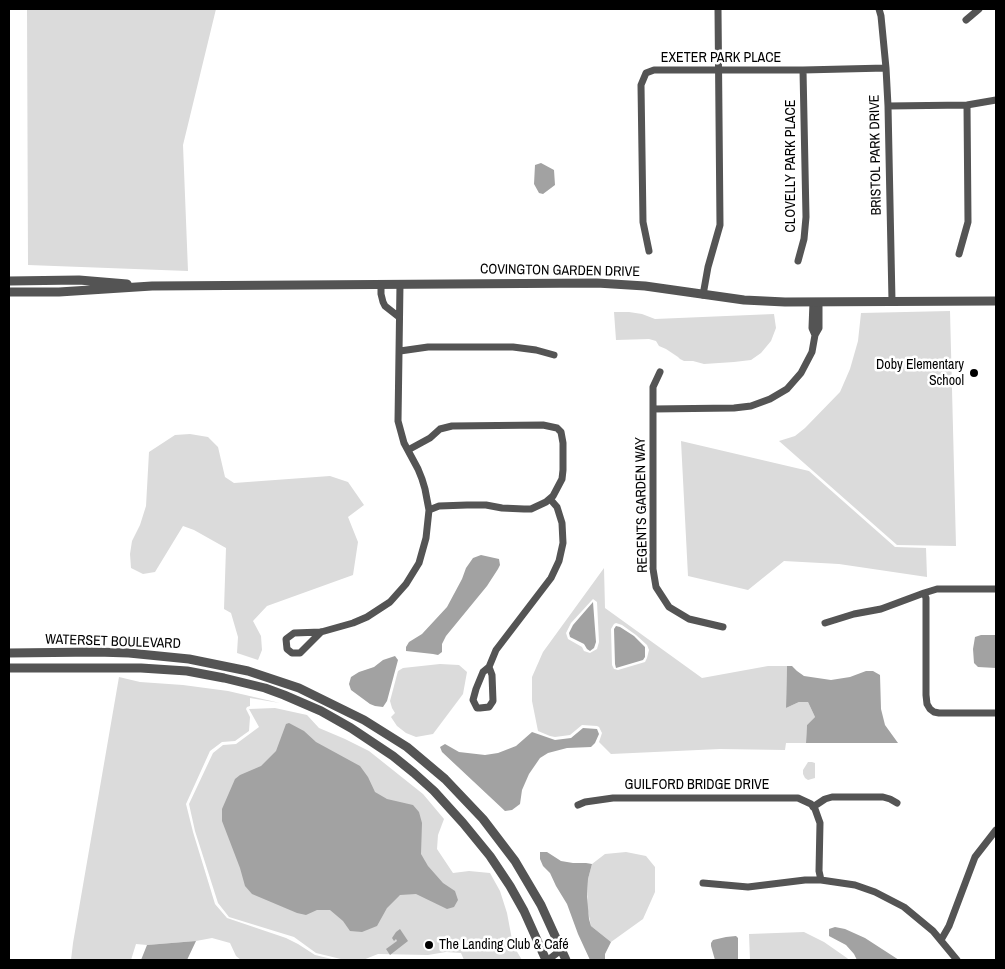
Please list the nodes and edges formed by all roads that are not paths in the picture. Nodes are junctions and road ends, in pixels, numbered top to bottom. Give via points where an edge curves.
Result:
1 (718, 9) edge
2 (879, 9) edge
3 (979, 9) edge
4 (966, 20) dead end
5 (886, 68) junction
6 (719, 70) junction
7 (803, 70) junction
8 (996, 100) edge
9 (888, 106) junction
10 (967, 106) junction
11 (648, 251) dead end
12 (959, 254) dead end
13 (798, 261) dead end
14 (9, 282) edge
15 (381, 284) junction
16 (400, 284) junction
17 (152, 286) junction
18 (9, 292) edge
19 (703, 295) junction
20 (892, 301) junction
21 (996, 301) edge
22 (816, 302) junction
23 (399, 317) junction
24 (400, 351) junction
25 (554, 355) dead end
26 (660, 372) dead end
27 (653, 409) junction
28 (408, 450) junction
29 (550, 499) junction
30 (429, 510) junction
31 (996, 589) edge
32 (924, 592) junction
33 (826, 623) dead end
34 (723, 627) dead end
35 (321, 632) junction
36 (9, 653) edge
37 (489, 666) junction
38 (9, 668) edge
39 (996, 713) edge
40 (897, 803) dead end
41 (578, 805) dead end
42 (813, 807) junction
43 (996, 830) edge
44 (821, 880) junction
45 (703, 883) dead end
46 (940, 940) junction
47 (561, 950) junction
48 (547, 960) edge
49 (566, 960) edge
50 (957, 960) edge

1 - 6 street
2 - 5 street, BRISTOL PARK DRIVE
3 - 4 street
5 - 7 street, EXETER PARK PLACE
5 - 9 street, BRISTOL PARK DRIVE
6 - 7 street, EXETER PARK PLACE
6 - 11 street, EXETER PARK PLACE via 654,70 646,73 641,85 643,222
6 - 19 street via 720,225
7 - 13 street, CLOVELLY PARK PLACE via 806,217
8 - 10 street
9 - 10 street
9 - 20 street, BRISTOL PARK DRIVE
10 - 12 street via 968,222
14 - 17 street, COVINGTON GARDEN DRIVE via 79,280
15 - 16 street, COVINGTON GARDEN DRIVE
15 - 17 street, COVINGTON GARDEN DRIVE
15 - 23 street via 385,306
16 - 19 street, COVINGTON GARDEN DRIVE via 605,283
16 - 23 street
17 - 18 street, COVINGTON GARDEN DRIVE
19 - 22 street, COVINGTON GARDEN DRIVE
20 - 21 street, COVINGTON GARDEN DRIVE
20 - 22 street, COVINGTON GARDEN DRIVE
22 - 27 street via 812,352 801,373 787,389 751,406
23 - 24 street
24 - 25 street via 428,347 513,347
24 - 28 street via 398,421
26 - 27 street, REGENTS GARDEN WAY via 653,387
27 - 34 street, REGENTS GARDEN WAY via 653,569 656,587 669,607 689,619
28 - 29 street via 446,426 557,428 562,438 563,470 559,486
28 - 30 street via 422,480
29 - 30 street via 524,510 467,505 440,506
29 - 37 street via 557,507 562,524 564,543 559,561 551,578 496,650
30 - 35 street via 419,563 399,593 367,617
31 - 32 street
32 - 33 street via 881,609
32 - 39 street via 927,704 938,713
35 - 35 street via 294,633 286,639 287,649 300,653
36 - 47 street, WATERSET BOULEVARD via 105,652 189,659 299,688 364,720 407,747 445,779 483,819 515,861 541,905
37 - 37 street via 483,672 474,695 477,708 489,707 493,701
38 - 48 street, WATERSET BOULEVARD via 187,671 265,688 320,711 393,756 434,791 463,822 510,886
40 - 42 street via 883,797 832,797
41 - 42 street, GUILFORD BRIDGE DRIVE via 612,798 784,797 804,800
42 - 44 street via 820,823
43 - 46 street via 975,857 949,926
44 - 45 street via 748,887
44 - 46 street via 855,886 889,899 914,915
46 - 50 street
47 - 48 street
47 - 49 street, WATERSET BOULEVARD

